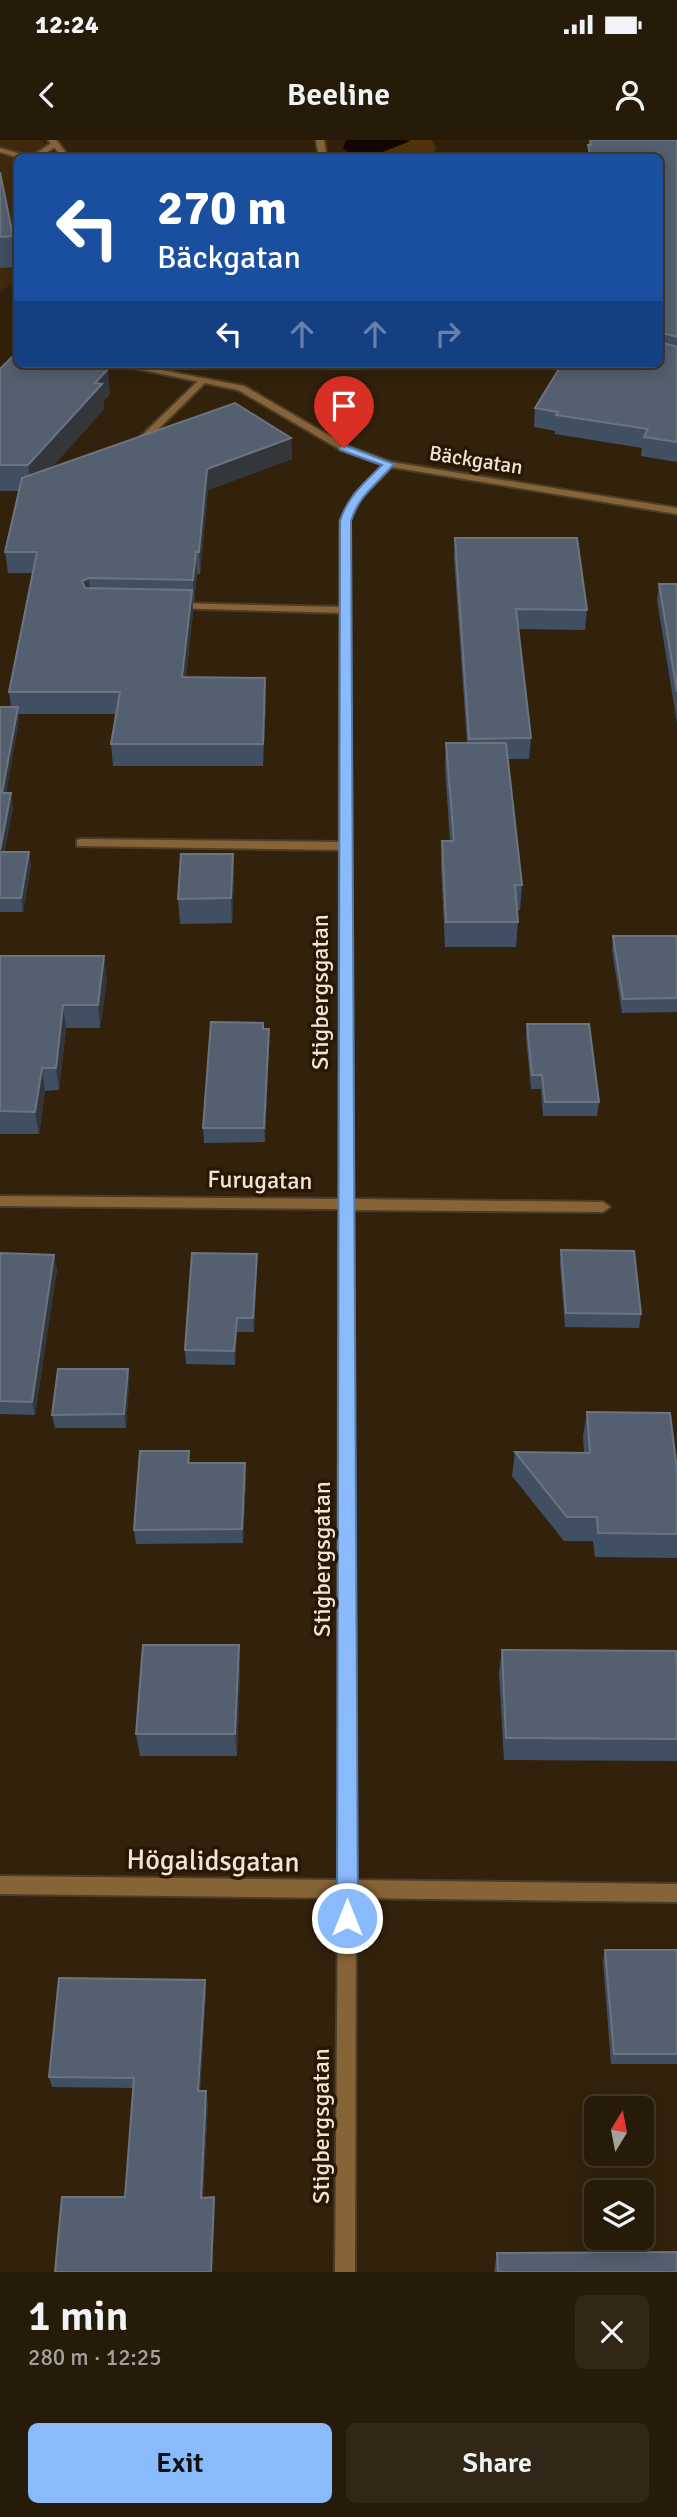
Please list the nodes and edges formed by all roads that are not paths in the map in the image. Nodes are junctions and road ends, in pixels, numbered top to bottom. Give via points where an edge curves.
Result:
1 (54, 142) edge
2 (38, 154) edge
3 (138, 368) edge
4 (203, 381) junction
5 (125, 457) edge
6 (389, 464) junction
7 (677, 511) edge
8 (161, 606) edge
9 (344, 610) junction
10 (81, 843) dead end
11 (344, 846) junction
12 (0, 1200) edge
13 (344, 1204) junction
14 (603, 1207) dead end
15 (0, 1885) edge
16 (347, 1891) junction
17 (677, 1893) edge
18 (345, 2272) edge

1 - 2 street
3 - 4 street, Bäckgatan
4 - 5 street
4 - 6 street, Bäckgatan via 241,388 344,448
6 - 7 street, Bäckgatan
6 - 9 street, Stigbergsgatan via 361,492 345,521
8 - 9 street
9 - 11 street, Stigbergsgatan
10 - 11 street
11 - 13 street, Stigbergsgatan
12 - 13 street, Furugatan
13 - 14 street, Furugatan
13 - 16 street, Stigbergsgatan
15 - 16 street, Högalidsgatan
16 - 17 street, Högalidsgatan
16 - 18 street, Stigbergsgatan

